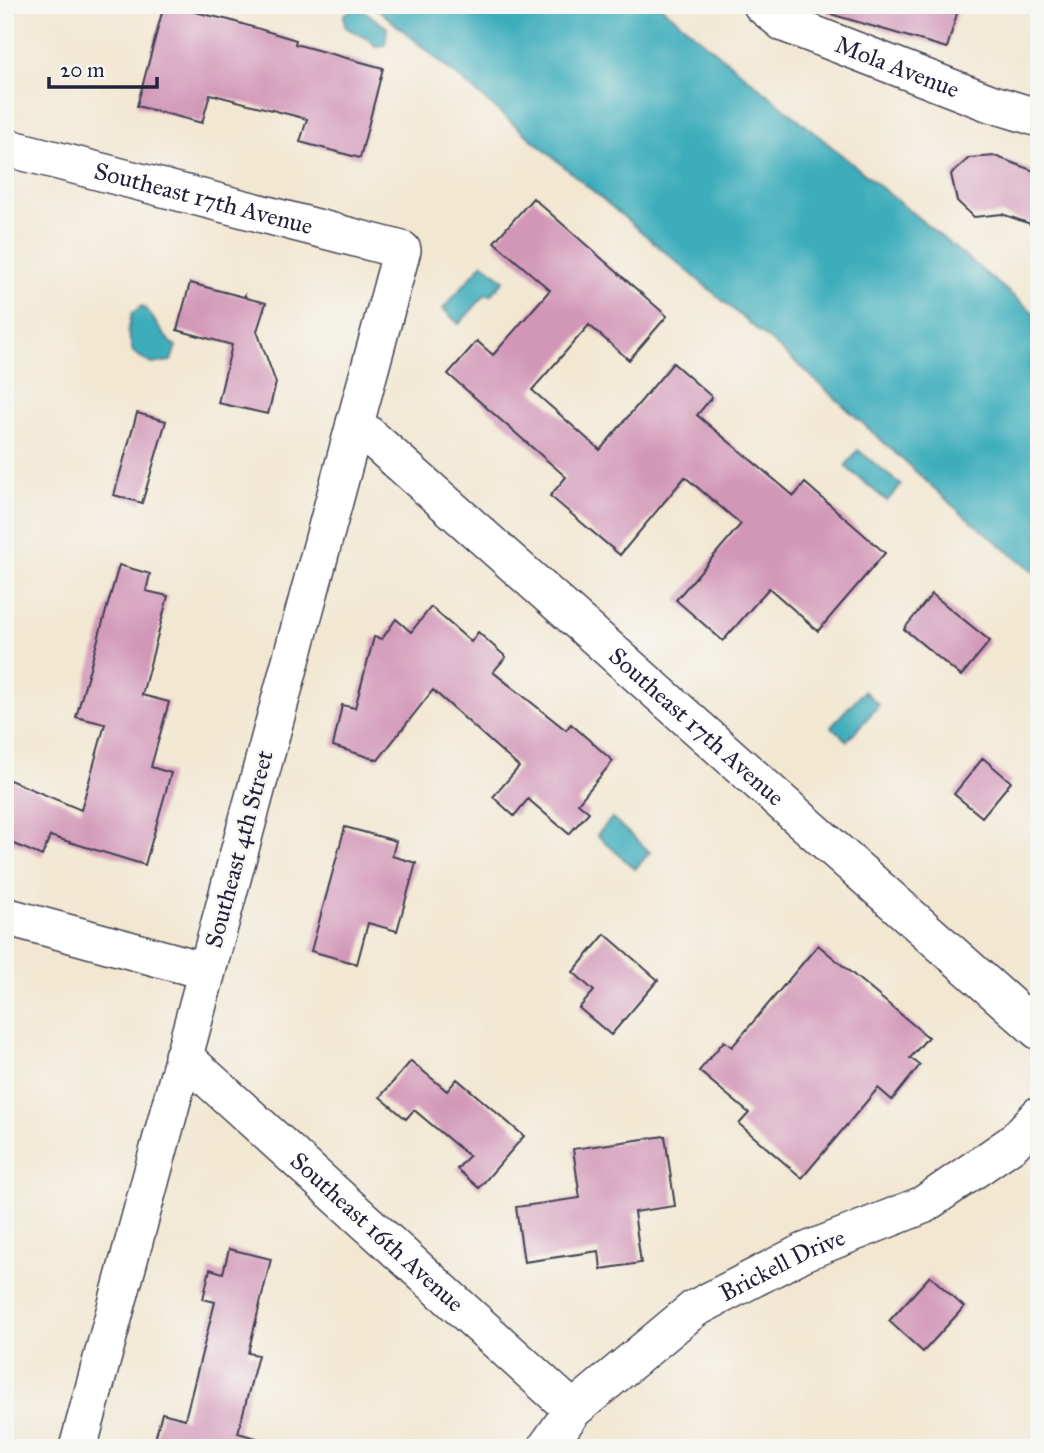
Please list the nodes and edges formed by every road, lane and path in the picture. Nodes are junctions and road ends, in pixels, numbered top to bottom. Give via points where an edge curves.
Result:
1 (762, 5) edge
2 (1039, 118) edge
3 (5, 147) edge
4 (402, 250) joint
5 (355, 423) junction
6 (5, 916) edge
7 (206, 971) junction
8 (1039, 1031) edge
9 (183, 1056) junction
10 (1039, 1115) edge
11 (573, 1410) junction
12 (79, 1448) edge
13 (546, 1448) edge

1 - 2 street, Mola Avenue via 784,23
3 - 4 street, Southeast 17th Avenue
4 - 5 street, Southeast 4th Street
5 - 7 street, Southeast 4th Street
5 - 8 street, Southeast 17th Avenue
6 - 7 street
7 - 9 street, Southeast 4th Street
9 - 11 street, Southeast 16th Avenue
9 - 12 street, Southeast 4th Street
10 - 11 street, Brickell Drive via 1013,1143 923,1205 804,1252 694,1309
11 - 13 street, Brickell Drive

